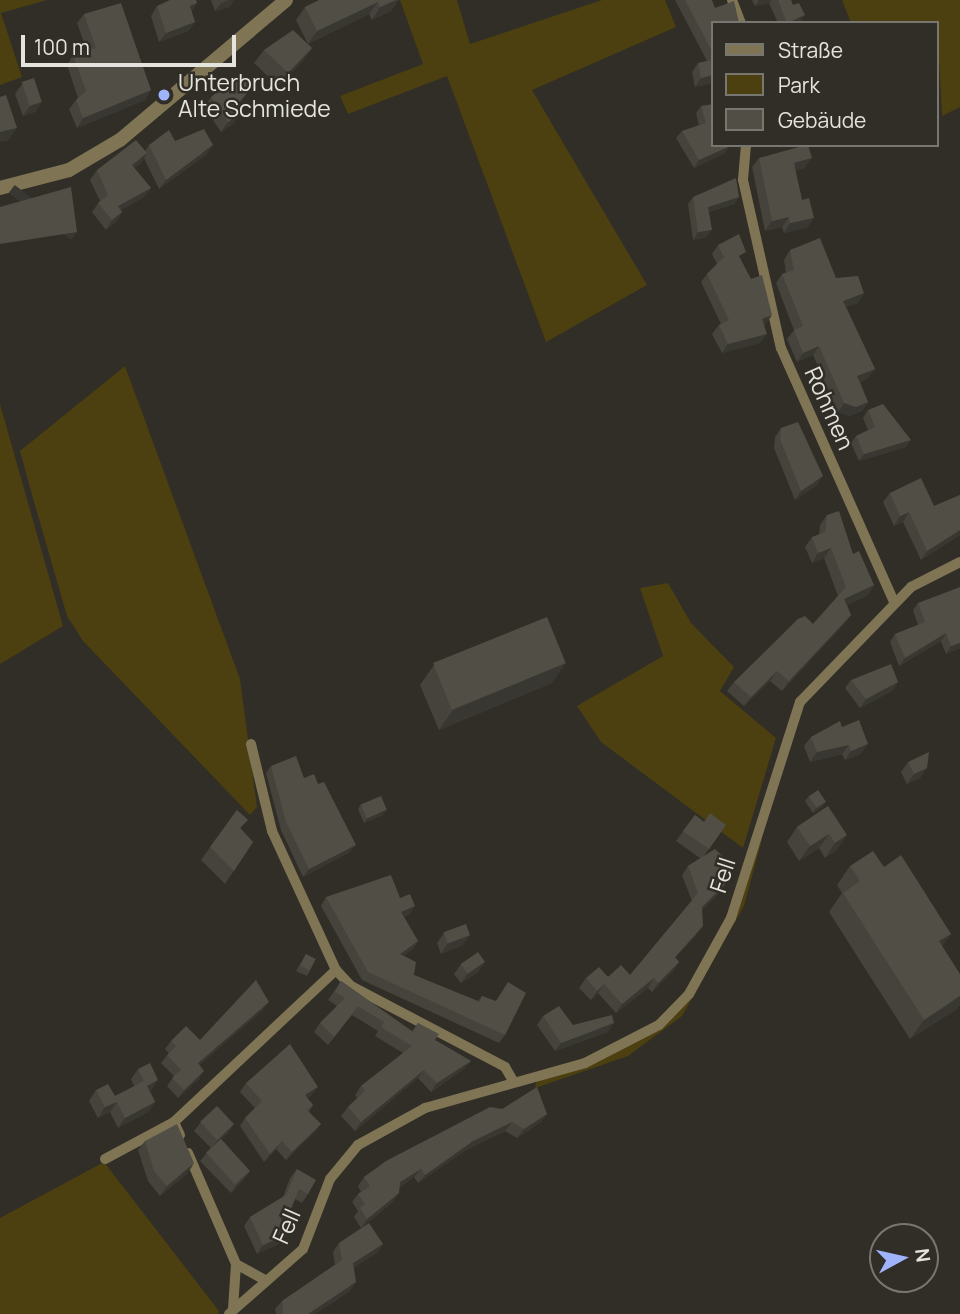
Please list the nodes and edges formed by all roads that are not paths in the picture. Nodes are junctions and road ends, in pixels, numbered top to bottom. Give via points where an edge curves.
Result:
1 (286, 0) edge
2 (732, 0) edge
3 (740, 21) edge
4 (746, 147) edge
5 (0, 188) edge
6 (960, 562) edge
7 (894, 603) junction
8 (251, 744) dead end
9 (336, 970) junction
10 (513, 1081) junction
11 (174, 1122) junction
12 (105, 1159) dead end
13 (236, 1264) junction
14 (267, 1281) junction
15 (231, 1311) edge

1 - 5 street via 120,140 69,170
2 - 3 street
4 - 7 street, Rohmen via 743,180 781,348
6 - 7 street
7 - 10 street, Fell via 800,702 731,918 689,995 659,1025 585,1063
8 - 9 street via 272,831
9 - 10 street via 351,986 505,1068
9 - 11 street
10 - 14 street, Fell via 425,1108 358,1145 330,1179 303,1249
11 - 12 street
11 - 13 street, Fell
13 - 14 street
13 - 15 street, Fell
14 - 15 street, Fell

